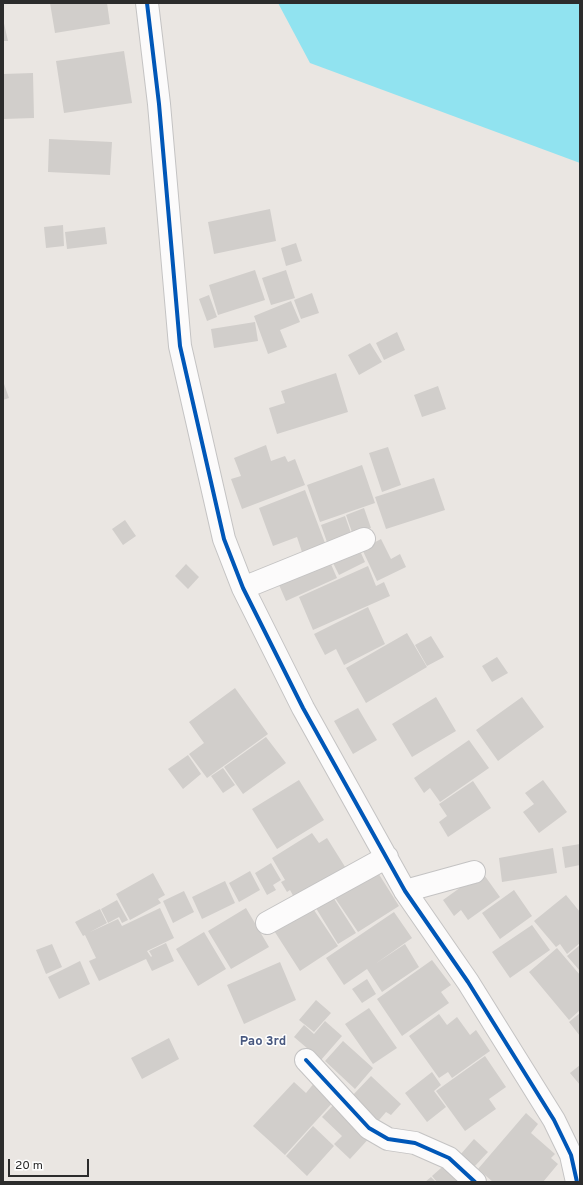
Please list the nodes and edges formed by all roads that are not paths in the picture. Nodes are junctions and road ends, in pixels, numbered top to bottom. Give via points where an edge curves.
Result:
1 (147, 3) edge
2 (364, 540) dead end
3 (243, 588) junction
4 (387, 857) junction
5 (474, 872) dead end
6 (405, 891) junction
7 (267, 923) dead end
8 (306, 1060) dead end
9 (475, 1182) edge
10 (577, 1182) edge

1 - 3 street via 159,104 180,346 224,539
2 - 3 street
3 - 4 street via 303,708
4 - 6 street
4 - 7 street
5 - 6 street
6 - 10 street via 468,982 554,1120 571,1154
8 - 9 street via 369,1128 388,1139 415,1143 449,1158

